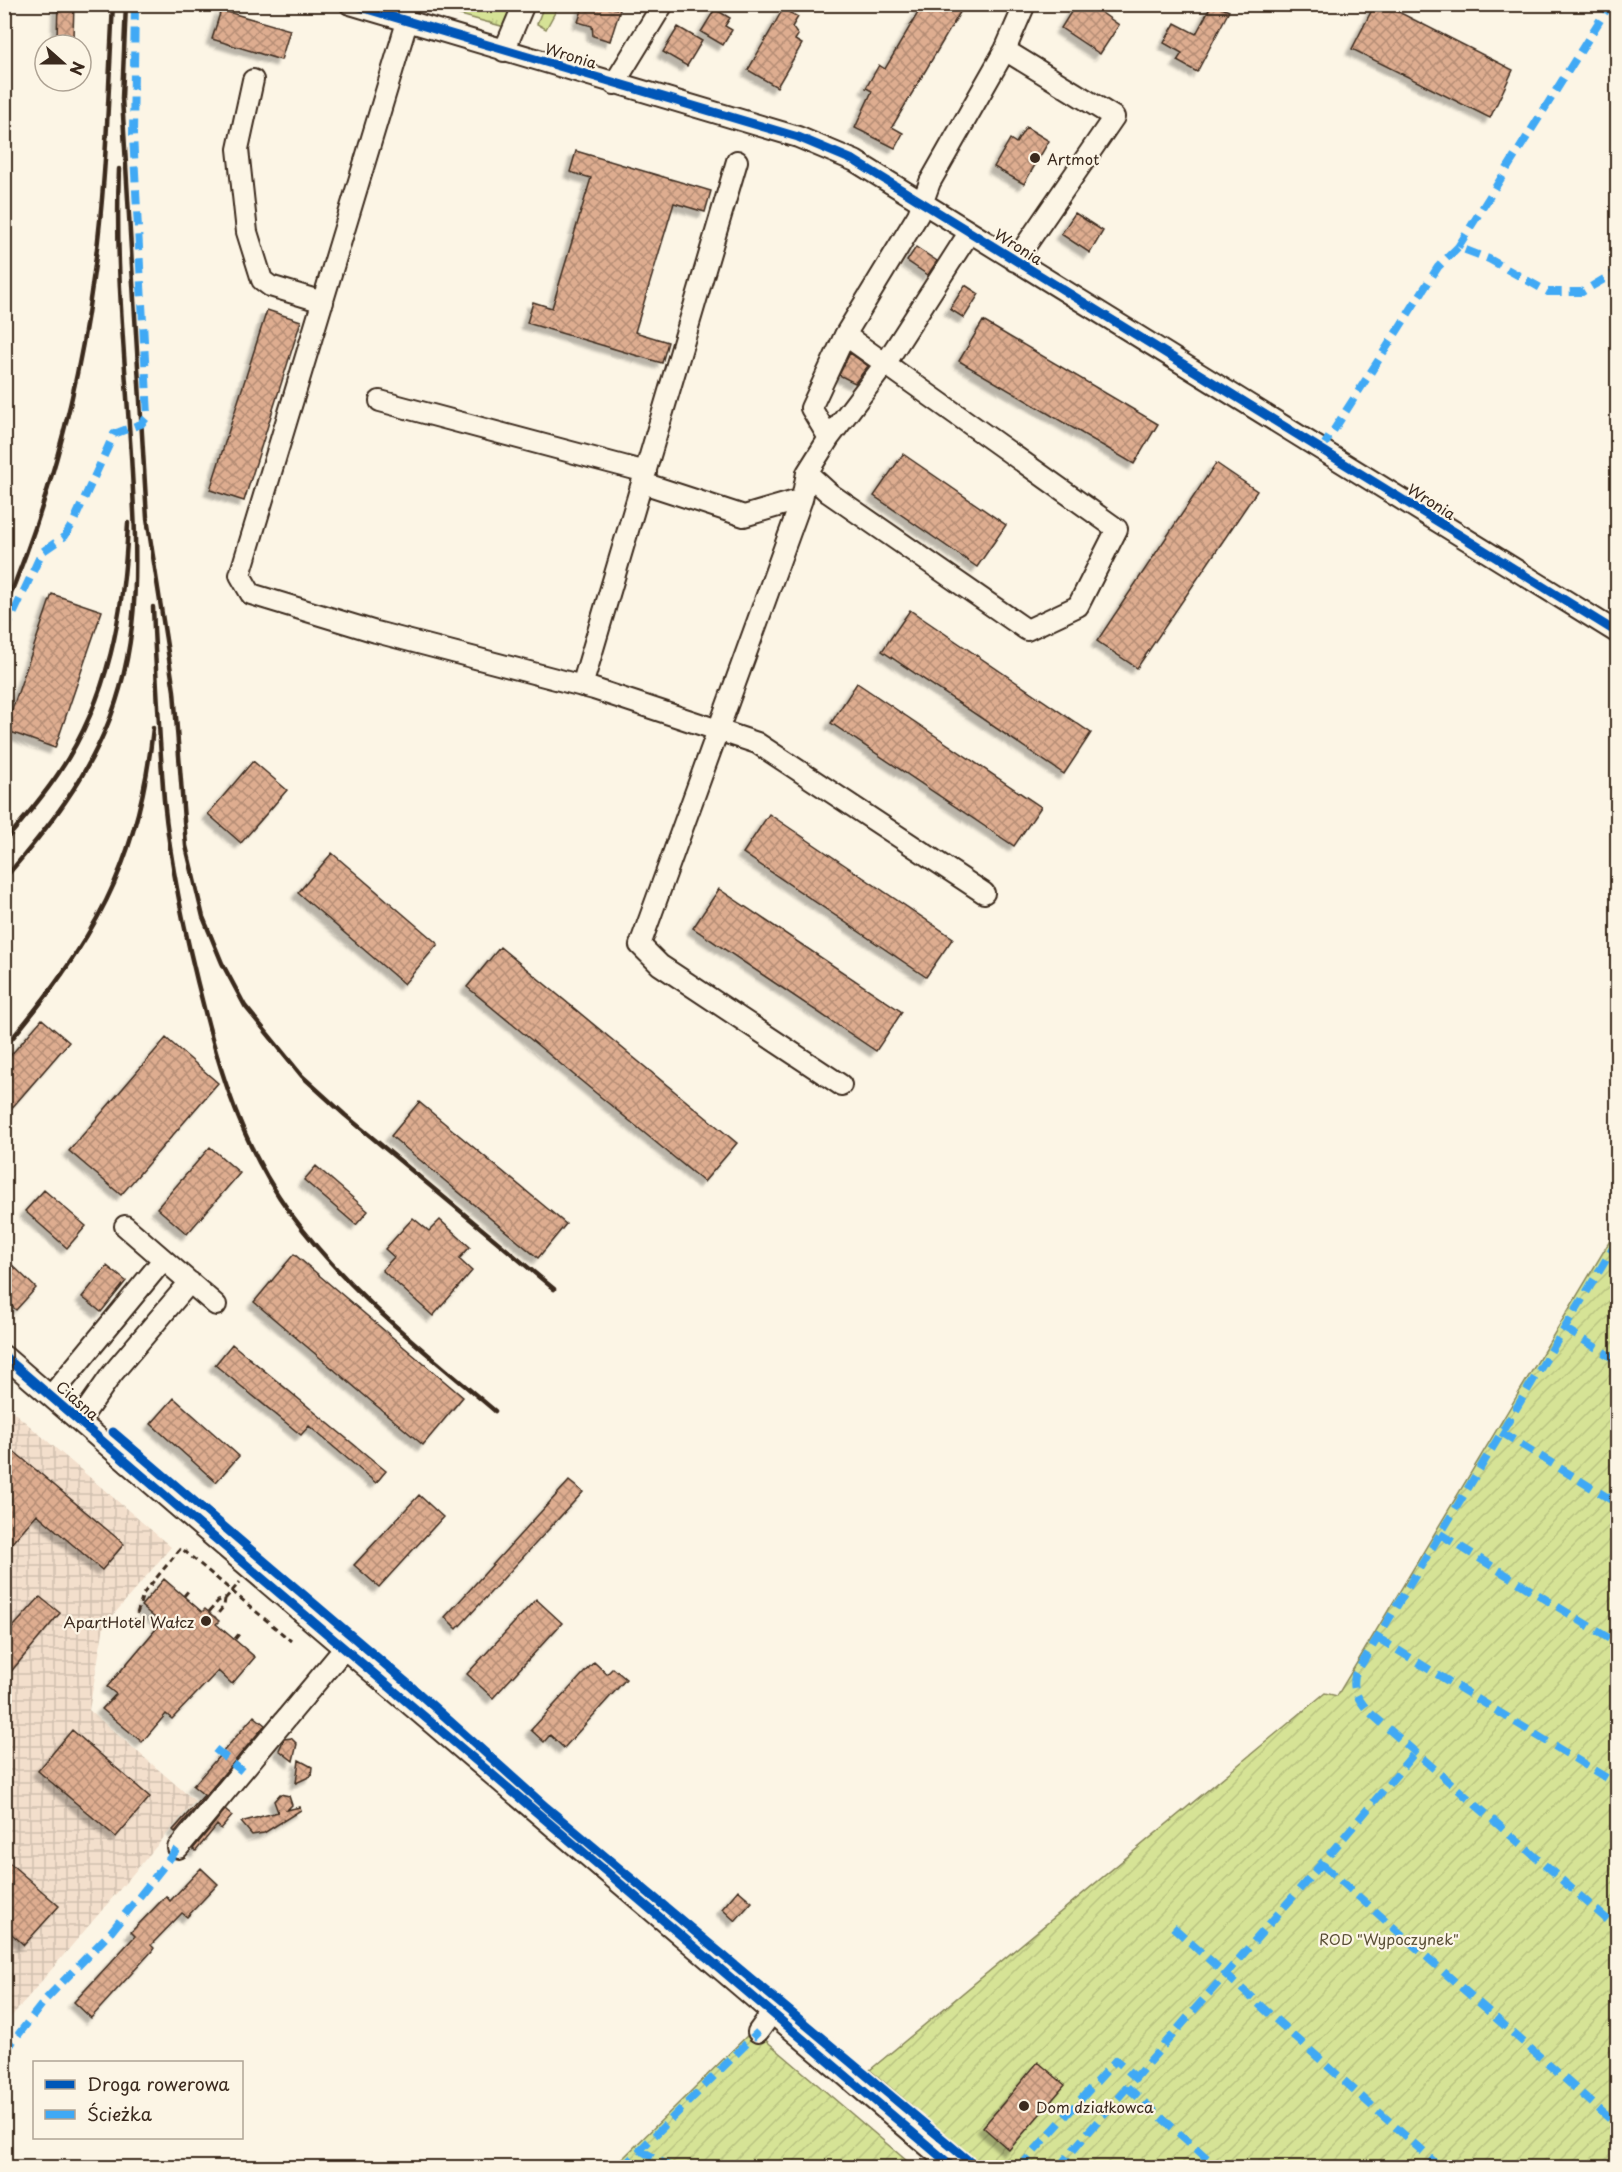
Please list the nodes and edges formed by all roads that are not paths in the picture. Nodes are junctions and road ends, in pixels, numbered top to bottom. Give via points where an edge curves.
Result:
1 (350, 4) edge
2 (524, 4) edge
3 (663, 4) edge
4 (1025, 4) edge
5 (408, 22) junction
6 (1005, 50) junction
7 (504, 51) junction
8 (253, 80) dead end
9 (614, 84) junction
10 (737, 161) dead end
11 (923, 204) junction
12 (969, 232) junction
13 (1015, 261) junction
14 (323, 302) junction
15 (845, 335) junction
16 (885, 364) junction
17 (380, 401) dead end
18 (829, 438) junction
19 (807, 473) junction
20 (644, 478) junction
21 (802, 499) junction
22 (1617, 633) edge
23 (582, 686) junction
24 (718, 729) junction
25 (984, 893) dead end
26 (841, 1084) dead end
27 (125, 1226) dead end
28 (163, 1260) junction
29 (190, 1282) junction
30 (216, 1305) dead end
31 (8, 1366) edge
32 (51, 1396) junction
33 (79, 1421) junction
34 (344, 1649) junction
35 (178, 1848) dead end
36 (771, 2014) junction
37 (758, 2032) dead end
38 (954, 2168) edge

1 - 5 street, Wronia
2 - 7 street
3 - 9 street
4 - 6 street
5 - 7 street, Wronia
5 - 14 street
6 - 11 street via 930,182
6 - 13 street via 1114,117
7 - 9 street, Wronia
8 - 14 street via 238,148 247,232 262,280
9 - 11 street, Wronia via 798,137 855,161
10 - 20 street
11 - 12 street, Wronia
11 - 15 street
12 - 13 street, Wronia
12 - 16 street
13 - 22 street, Wronia
14 - 23 street via 240,575 251,594 376,632
15 - 16 street
15 - 18 street via 811,408
16 - 18 street
16 - 19 street via 1117,529 1078,606 1027,630 829,493
17 - 20 street
18 - 19 street
19 - 21 street
20 - 21 street via 744,516
20 - 23 street
21 - 24 street
23 - 24 street
24 - 25 street via 757,743
24 - 26 street via 640,945 660,964
27 - 28 street
28 - 29 street
28 - 32 street
29 - 30 street
29 - 33 street via 112,1374
31 - 32 street, Ciasna
32 - 33 street, Ciasna
33 - 34 street, Ciasna
34 - 35 street
34 - 36 street, Ciasna
36 - 37 street
36 - 38 street, Ciasna

